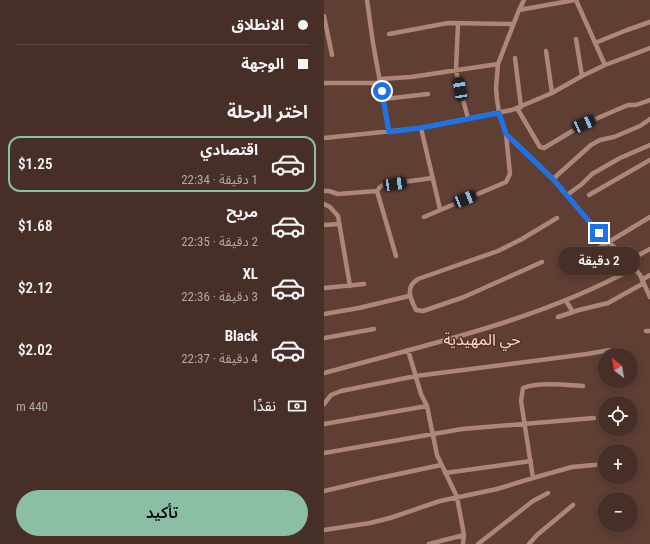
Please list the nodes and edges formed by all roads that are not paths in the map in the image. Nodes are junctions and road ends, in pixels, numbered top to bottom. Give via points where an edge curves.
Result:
1 (367, 0) edge
2 (524, 0) edge
3 (576, 0) edge
4 (518, 10) junction
5 (324, 16) edge
6 (324, 20) edge
7 (650, 22) edge
8 (458, 23) junction
9 (513, 24) junction
10 (389, 34) dead end
11 (326, 36) edge
12 (576, 39) dead end
13 (595, 43) junction
14 (650, 48) edge
15 (546, 51) dead end
16 (332, 55) dead end
17 (515, 58) dead end
18 (498, 64) junction
19 (605, 65) junction
20 (456, 70) junction
21 (582, 76) junction
22 (380, 81) junction
23 (324, 83) edge
24 (552, 93) junction
25 (428, 94) dead end
26 (384, 100) junction
27 (650, 100) edge
28 (519, 108) junction
29 (499, 113) junction
30 (468, 118) junction
31 (650, 119) edge
32 (420, 128) junction
33 (389, 132) junction
34 (506, 134) junction
35 (324, 138) edge
36 (650, 145) edge
37 (650, 160) edge
38 (432, 178) junction
39 (553, 179) junction
40 (324, 191) edge
41 (377, 191) junction
42 (567, 195) junction
43 (589, 195) dead end
44 (324, 204) edge
45 (440, 209) junction
46 (424, 217) dead end
47 (650, 217) edge
48 (558, 218) dead end
49 (339, 224) junction
50 (324, 225) edge
51 (608, 242) junction
52 (650, 249) edge
53 (396, 256) dead end
54 (628, 261) junction
55 (542, 262) dead end
56 (634, 268) junction
57 (564, 269) dead end
58 (650, 275) edge
59 (643, 282) junction
60 (364, 284) dead end
61 (350, 286) junction
62 (324, 288) edge
63 (409, 296) junction
64 (650, 297) edge
65 (566, 301) junction
66 (573, 312) junction
67 (324, 314) edge
68 (558, 317) dead end
69 (374, 329) dead end
70 (324, 338) edge
71 (408, 350) junction
72 (598, 352) edge
73 (324, 373) edge
74 (416, 376) junction
75 (583, 386) dead end
76 (324, 404) edge
77 (427, 406) junction
78 (594, 418) dead end
79 (324, 424) edge
80 (524, 424) junction
81 (433, 434) junction
82 (324, 453) edge
83 (531, 461) junction
84 (441, 465) junction
85 (598, 465) edge
86 (446, 473) junction
87 (533, 478) junction
88 (324, 491) edge
89 (548, 493) dead end
90 (457, 497) junction
91 (573, 505) dead end
92 (324, 530) edge
93 (464, 535) junction
94 (429, 544) edge
95 (463, 544) edge
96 (478, 544) edge
97 (529, 544) edge

1 - 22 street
2 - 4 street
3 - 4 street
3 - 13 street
4 - 9 street
5 - 6 street
6 - 11 street
7 - 13 street
8 - 9 street
8 - 10 street
8 - 20 street
9 - 18 street
11 - 16 street
12 - 21 street
13 - 19 street
14 - 19 street
15 - 24 street
17 - 28 street
18 - 20 street
18 - 29 street via 496,88
19 - 21 street
20 - 22 street
20 - 30 street
21 - 24 street
22 - 23 street
22 - 26 street
24 - 28 street
25 - 26 street
26 - 33 street
27 - 28 street via 628,105 584,124 544,148 540,147
28 - 29 street
29 - 30 street
29 - 34 street
30 - 32 street
31 - 39 street via 640,126 591,145
32 - 33 street
32 - 38 street
33 - 35 street
34 - 39 street
34 - 45 street via 510,174 506,182
36 - 42 street via 592,174
37 - 43 street
38 - 41 street via 383,185
38 - 45 street
39 - 42 street
40 - 41 street via 338,194
41 - 53 street
42 - 51 street
44 - 49 street via 335,212
45 - 46 street
47 - 51 street
48 - 63 street via 498,251 418,279 412,285
49 - 50 street
49 - 61 street
51 - 54 street
51 - 57 street
52 - 54 street
54 - 56 street
55 - 63 street via 464,297 423,311 416,310
56 - 59 street
56 - 65 street
58 - 59 street
59 - 64 street
59 - 66 street via 608,303
60 - 61 street
61 - 62 street
63 - 67 street
65 - 66 street
65 - 71 street via 512,321
66 - 68 street
69 - 70 street
71 - 73 street
71 - 74 street
72 - 74 street
74 - 76 street via 341,390
74 - 77 street
75 - 80 street via 523,388
77 - 79 street
77 - 81 street
78 - 80 street
80 - 81 street
80 - 83 street
81 - 82 street
81 - 84 street
83 - 86 street
83 - 87 street
84 - 86 street
84 - 88 street
85 - 87 street via 572,467
86 - 90 street
87 - 90 street
89 - 96 street via 533,501
90 - 92 street via 370,523
90 - 93 street
91 - 97 street via 537,534
93 - 94 street
93 - 95 street

